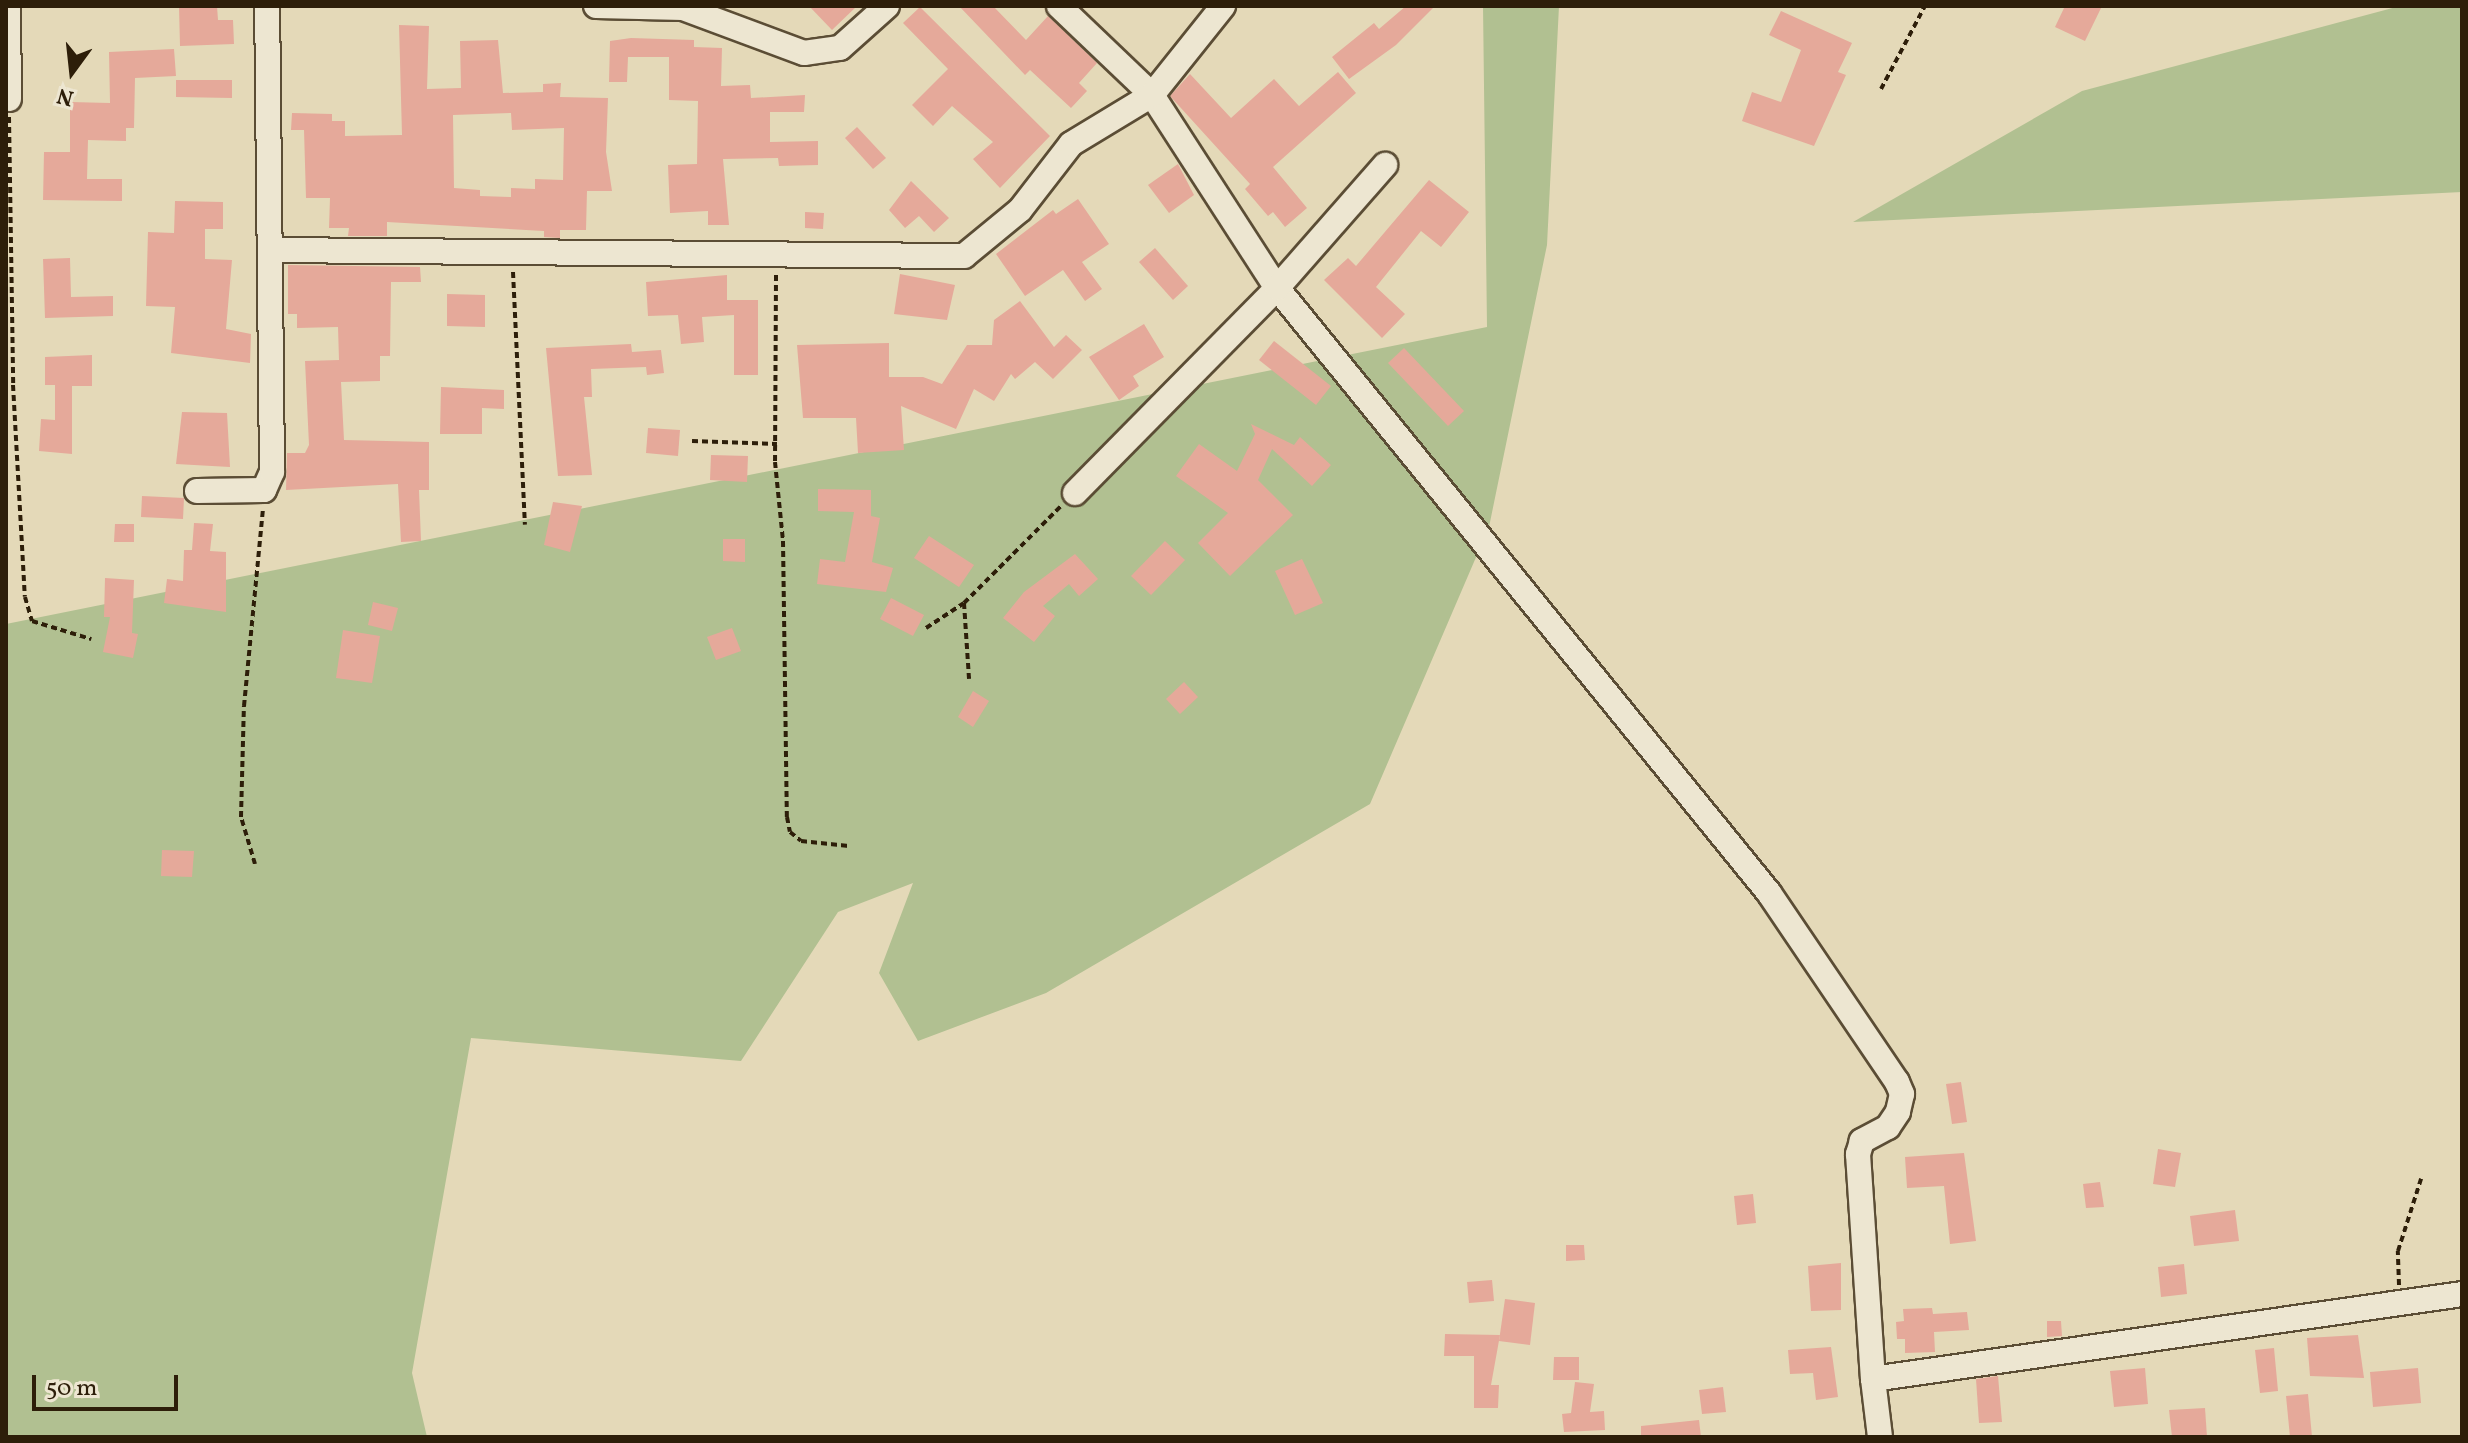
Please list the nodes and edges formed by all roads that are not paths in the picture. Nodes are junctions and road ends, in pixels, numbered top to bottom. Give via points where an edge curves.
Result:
1 (8, 6) edge
2 (267, 6) edge
3 (596, 6) edge
4 (887, 6) edge
5 (1059, 6) edge
6 (1223, 6) edge
7 (1152, 95) junction
8 (9, 99) road end
9 (1385, 165) dead end
10 (270, 250) junction
11 (1277, 288) junction
12 (197, 491) dead end
13 (1075, 493) road end
14 (2462, 1294) edge
15 (1873, 1379) junction
16 (1880, 1437) edge

1 - 8 street
2 - 10 street
3 - 4 street via 683,8 804,53 840,48
5 - 7 street
6 - 7 street
7 - 10 street via 1071,144 1020,210 964,256
7 - 11 street
9 - 11 street
10 - 12 street via 272,472 264,490
11 - 13 street
11 - 15 street via 1769,893 1897,1082 1902,1094 1898,1112 1888,1127 1862,1141 1858,1154
14 - 15 street
15 - 16 street

